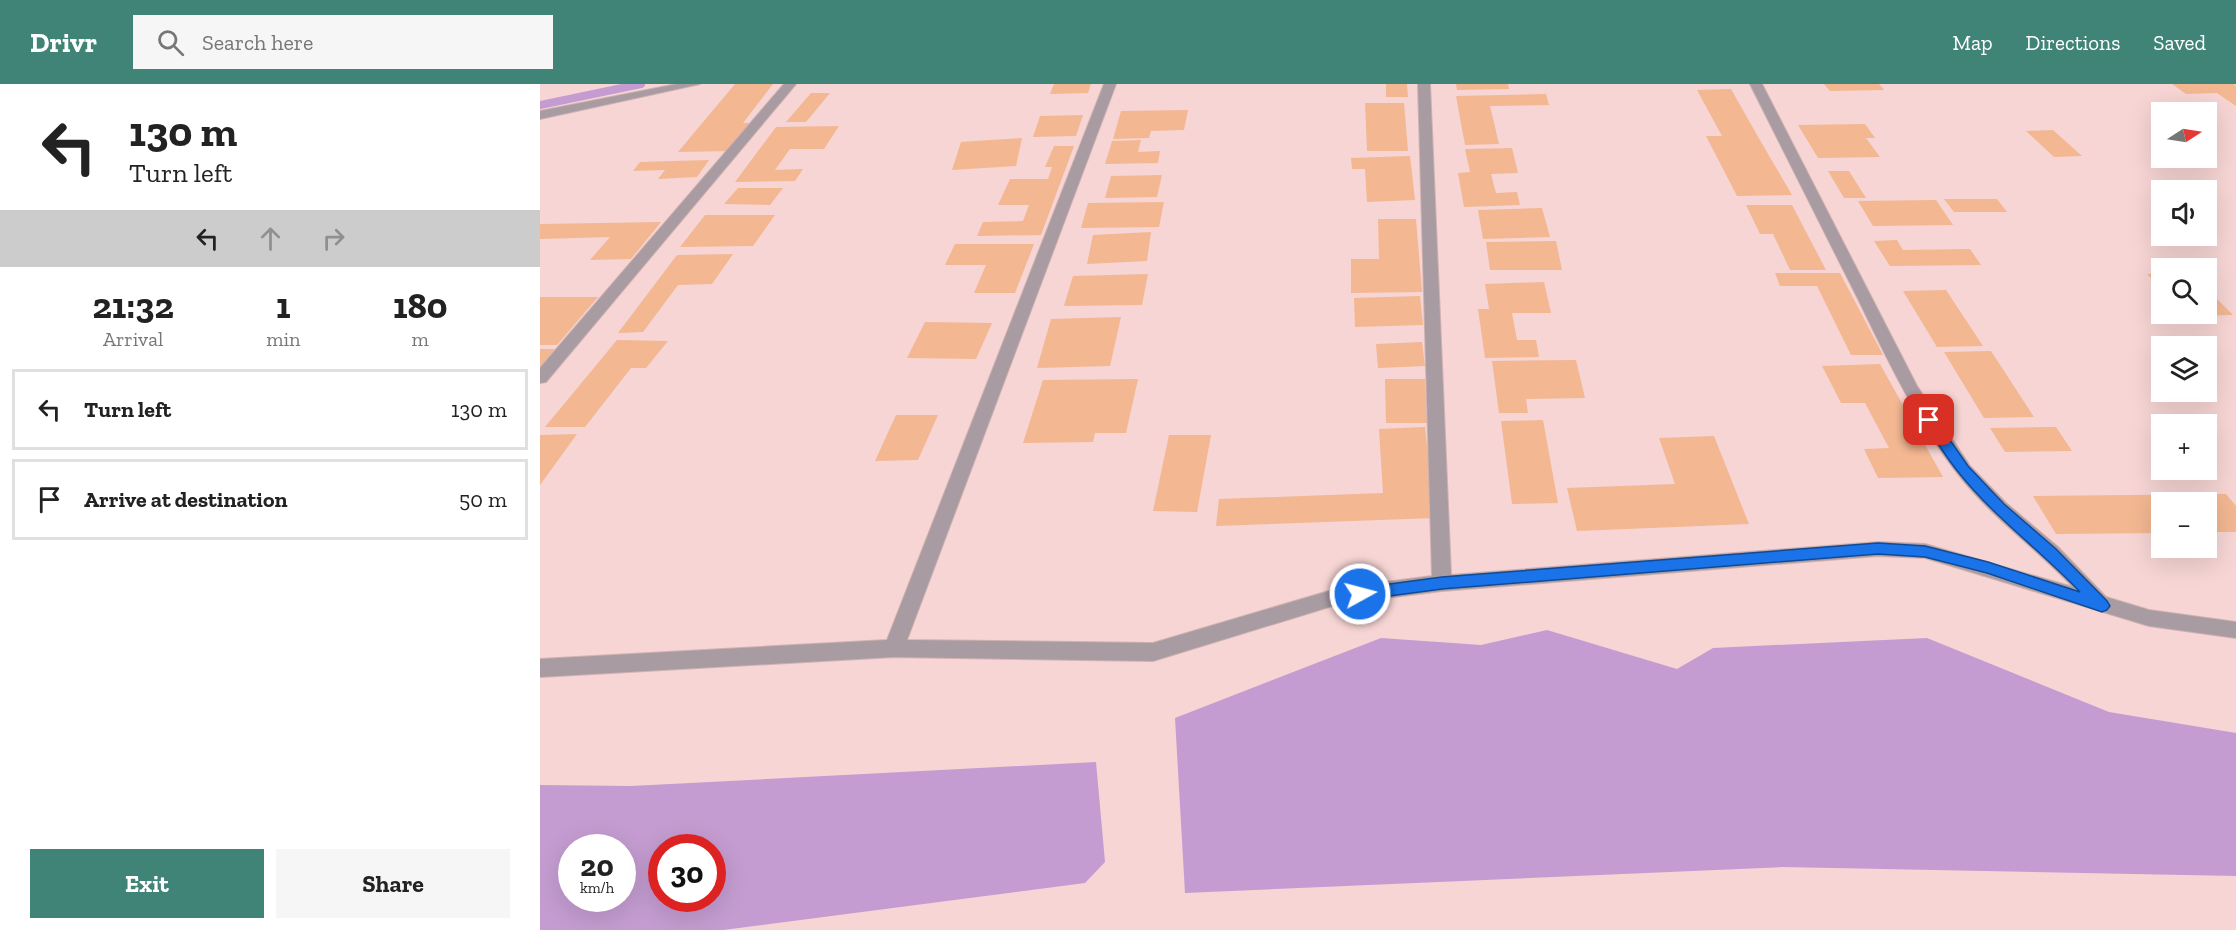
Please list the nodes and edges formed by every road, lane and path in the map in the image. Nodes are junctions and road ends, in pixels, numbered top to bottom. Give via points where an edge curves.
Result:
1 (694, 84) edge
2 (790, 84) edge
3 (1110, 84) edge
4 (1424, 84) edge
5 (1756, 84) edge
6 (540, 115) edge
7 (540, 378) edge
8 (1442, 583) junction
9 (2102, 606) junction
10 (2236, 630) edge
11 (894, 648) junction
12 (540, 668) edge

1 - 6 street
2 - 7 street
3 - 11 street
4 - 8 street
5 - 9 street via 1909,386 1940,437 2000,508 2051,552
8 - 9 street via 1878,549 1925,551
8 - 11 street via 1340,596 1152,652
9 - 10 street via 2149,618
11 - 12 street

